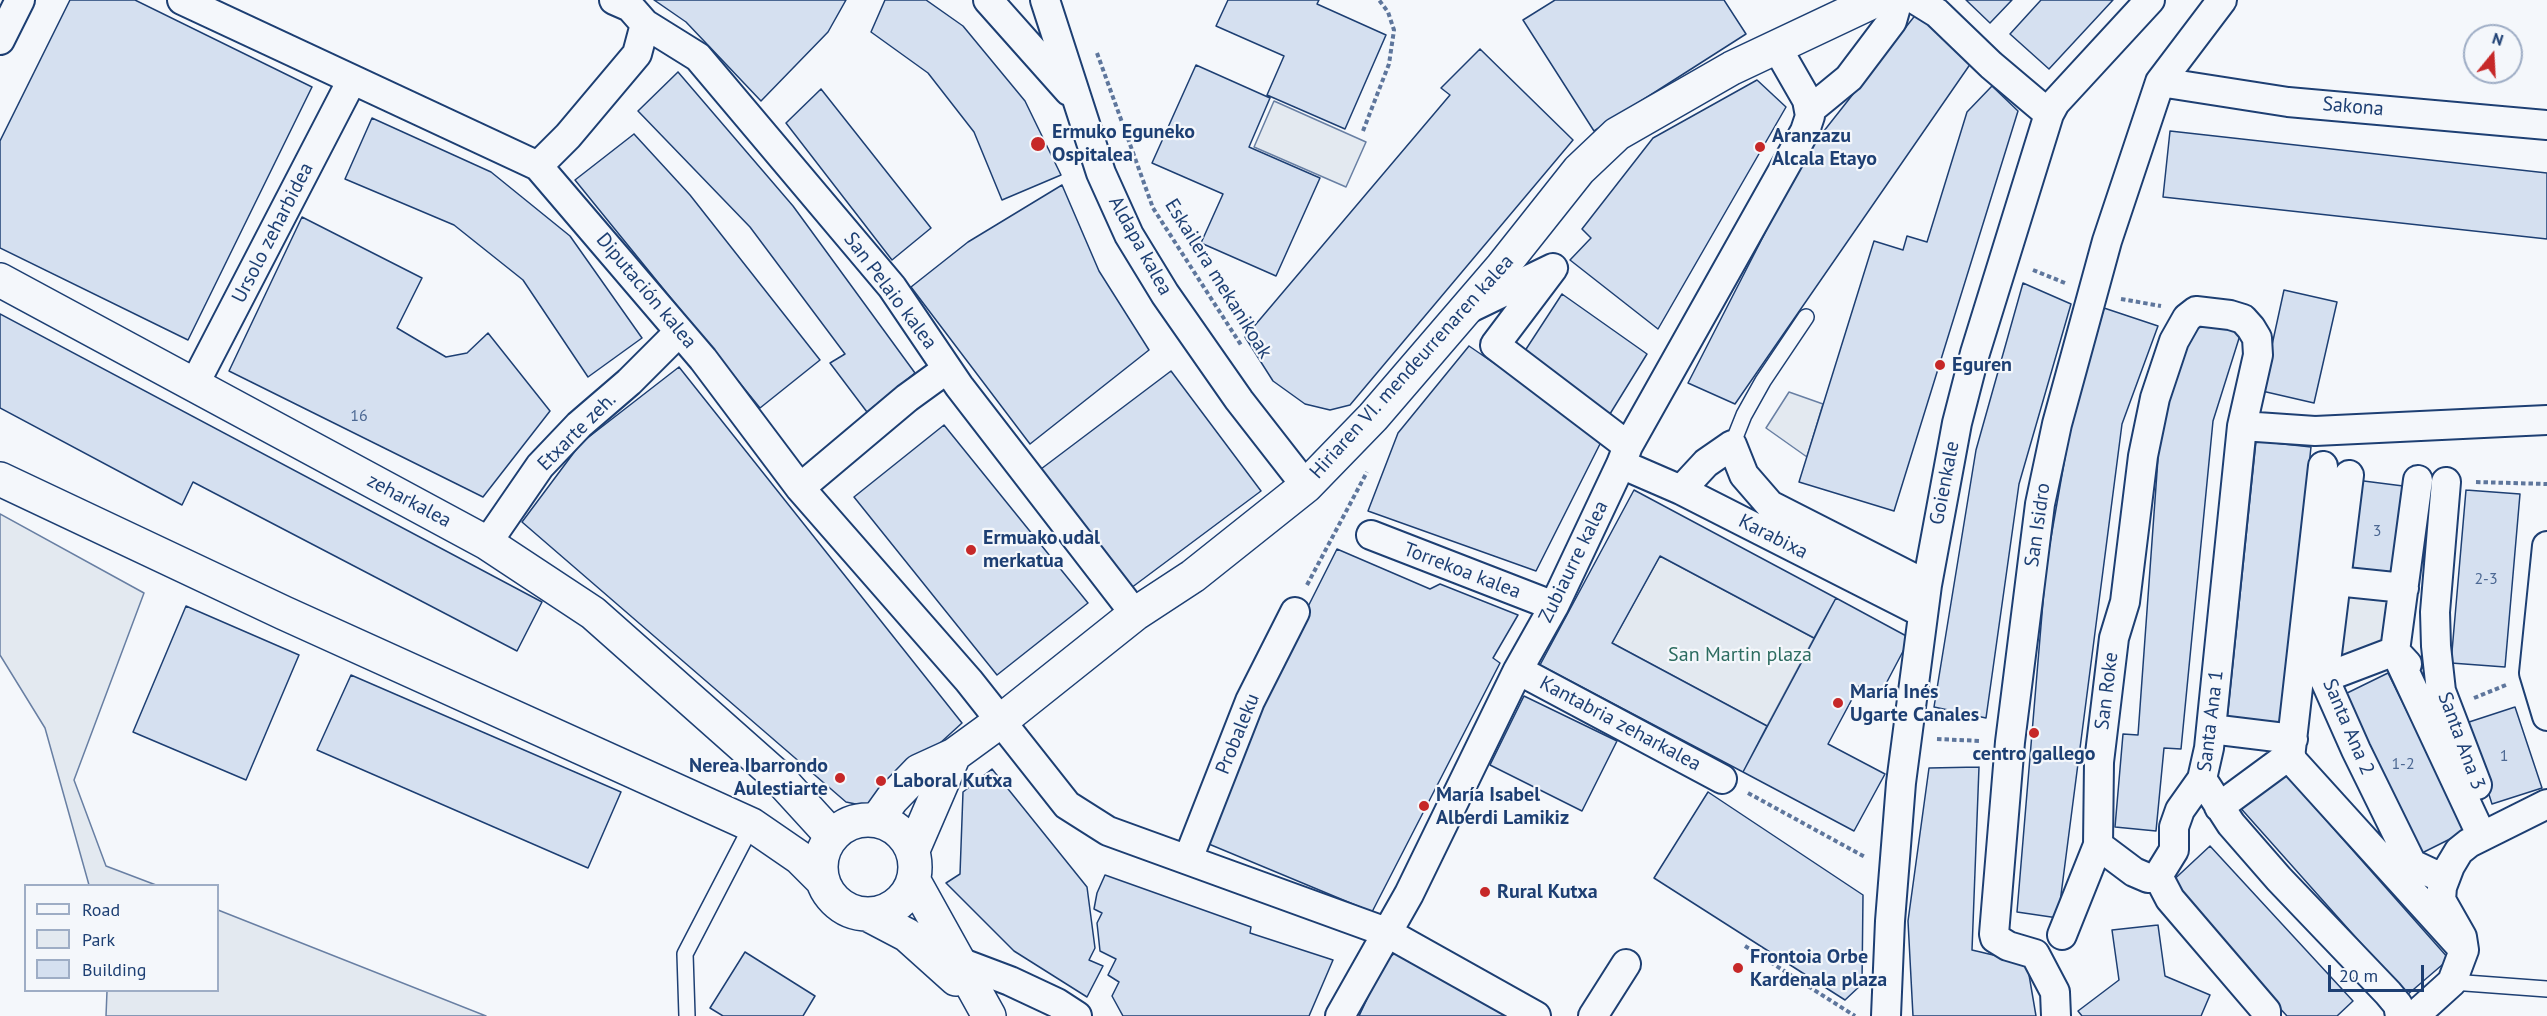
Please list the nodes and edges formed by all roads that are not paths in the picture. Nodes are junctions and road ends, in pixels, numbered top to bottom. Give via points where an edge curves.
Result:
1 (20, 0) edge
2 (182, 0) edge
3 (614, 0) edge
4 (988, 0) edge
5 (1045, 0) edge
6 (1876, 0) edge
7 (1898, 0) edge
8 (1916, 0) edge
9 (2150, 0) edge
10 (2222, 0) edge
11 (645, 24) junction
12 (0, 40) edge
13 (1776, 46) junction
14 (352, 80) junction
15 (2160, 82) junction
16 (1075, 98) junction
17 (1810, 110) junction
18 (2049, 114) junction
19 (2547, 125) edge
20 (538, 166) junction
21 (0, 280) edge
22 (1467, 309) junction
23 (2203, 311) joint
24 (1806, 317) dead end
25 (679, 332) junction
26 (947, 369) junction
27 (194, 385) junction
28 (2547, 420) edge
29 (2242, 426) junction
30 (1732, 445) junction
31 (1625, 455) junction
32 (2323, 465) dead end
33 (2349, 475) dead end
34 (0, 479) edge
35 (2418, 480) dead end
36 (2446, 482) dead end
37 (1306, 486) junction
38 (800, 488) junction
39 (1681, 490) junction
40 (1371, 535) dead end
41 (487, 543) junction
42 (2547, 546) edge
43 (2336, 580) junction
44 (1927, 585) junction
45 (2403, 588) junction
46 (1554, 606) junction
47 (1295, 612) dead end
48 (1923, 613) junction
49 (1135, 614) junction
50 (2395, 651) junction
51 (1518, 670) junction
52 (2324, 678) junction
53 (2448, 709) junction
54 (2547, 716) edge
55 (1002, 720) junction
56 (2211, 729) junction
57 (2292, 746) junction
58 (954, 755) junction
59 (1722, 779) road end
60 (2202, 779) junction
61 (2547, 804) edge
62 (2219, 807) junction
63 (756, 827) junction
64 (848, 830) junction
65 (2487, 830) junction
66 (2098, 845) junction
67 (1188, 859) junction
68 (913, 865) junction
69 (2158, 876) junction
70 (2444, 879) junction
71 (823, 881) junction
72 (867, 914) junction
73 (1386, 932) junction
74 (2062, 935) dead end
75 (2464, 950) junction
76 (957, 961) junction
77 (1626, 964) dead end
78 (2452, 982) junction
79 (2547, 989) edge
80 (986, 1011) edge
81 (687, 1016) edge
82 (1077, 1016) edge
83 (1340, 1016) edge
84 (1536, 1016) edge
85 (1593, 1016) edge
86 (1886, 1016) edge
87 (2055, 1016) edge
88 (2266, 1016) edge
89 (2400, 1016) edge
90 (2419, 1016) edge

1 - 12 street
2 - 14 street, Diputación kalea
3 - 11 street, San Pelaio kalea via 630,7
4 - 16 street, Aldapa kalea
5 - 16 street
6 - 13 street, Hiriaren VI. mendeurrenaren kalea
7 - 17 street via 1892,21 1849,78
8 - 18 street via 1937,12
9 - 18 street, Goienkale via 2063,93
10 - 15 street, San Isidro
11 - 20 street via 637,54
11 - 26 street, San Pelaio kalea via 698,57 892,287
13 - 17 street
13 - 22 street, Hiriaren VI. mendeurrenaren kalea via 1617,134 1580,170
14 - 20 street, Diputación kalea
14 - 27 street, Ursolo zeharbidea
15 - 19 street, Sakona via 2288,102
15 - 87 street, San Isidro via 2107,241 2052,442 2040,504 2010,742 1994,934 2008,946 2035,954 2055,992
16 - 37 street, Aldapa kalea via 1101,173 1153,274 1239,400
17 - 31 street, Zubiaurre kalea via 1805,131
18 - 44 street, Goienkale via 1975,353 1957,423
20 - 25 street, Diputación kalea
21 - 27 street, zeharkalea
22 - 31 street, Karabixa via 1553,268 1495,345
22 - 37 street, Hiriaren VI. mendeurrenaren kalea via 1373,417
23 - 29 street, Santa Ana 1 via 2243,320 2257,338 2258,355
23 - 66 street, San Roke via 2187,318 2177,335 2150,417 2125,602 2112,648 2099,762
24 - 30 lane via 1763,381
25 - 38 street, Diputación kalea
25 - 41 street, Etxarte zeh. via 540,466
26 - 38 street
26 - 49 street, San Pelaio kalea
27 - 41 street, zeharkalea
28 - 29 street via 2315,431
29 - 56 street, Santa Ana 1
30 - 39 street
30 - 44 street, Karabixa via 1744,475 1770,505
31 - 39 street, Karabixa
31 - 46 street, Zubiaurre kalea
32 - 57 street
33 - 43 street, Santa Ana 2
34 - 63 street via 284,614
35 - 45 street
36 - 53 street, Santa Ana 3 via 2434,612 2441,691
37 - 49 street, Hiriaren VI. mendeurrenaren kalea via 1193,576
38 - 55 street, Diputación kalea
39 - 48 street, Karabixa
40 - 46 street, Torrekoa kalea
41 - 64 street, zeharkalea via 593,614 779,778 835,808
42 - 54 street via 2534,673
43 - 45 street
43 - 52 street, Santa Ana 2
44 - 48 street, Goienkale
45 - 50 street
46 - 51 street, Zubiaurre kalea
47 - 67 street, Probaleku via 1250,700
48 - 86 street, Goienkale via 1906,738
49 - 55 street, Hiriaren VI. mendeurrenaren kalea
50 - 52 street
50 - 53 street
50 - 65 street
51 - 59 street, Kantabria zeharkalea
51 - 73 street, Zubiaurre kalea via 1409,894
52 - 70 street, Santa Ana 2 via 2412,864
53 - 65 street, Santa Ana 3
55 - 58 street, Hiriaren VI. mendeurrenaren kalea
55 - 67 street via 1067,805 1108,831
56 - 57 street
56 - 60 street, Santa Ana 1
57 - 62 street
57 - 75 street via 2290,758
58 - 64 street, Hiriaren VI. mendeurrenaren kalea via 919,771 892,799
58 - 68 street
60 - 62 street, Santa Ana 1
60 - 69 street via 2180,810 2174,827 2174,850
61 - 65 street
62 - 89 street, Santa Ana 1 via 2278,879 2388,993 2398,1005
63 - 64 street via 793,832
63 - 71 street via 800,858
63 - 81 lane via 685,954
64 - 68 street via 892,826 904,836
64 - 71 street via 823,854
65 - 70 street via 2459,851
66 - 69 street via 2134,872 2148,878
66 - 74 street
67 - 73 street
68 - 72 street via 907,894 882,912
68 - 76 street
69 - 88 street via 2170,899 2266,1011
70 - 75 street via 2441,900 2462,937
71 - 72 street via 840,904
72 - 80 street via 907,935
73 - 83 street, Zubiaurre kalea
73 - 84 street
75 - 78 street
76 - 80 street
76 - 82 street via 1010,981
77 - 85 street
78 - 79 lane
78 - 90 street

